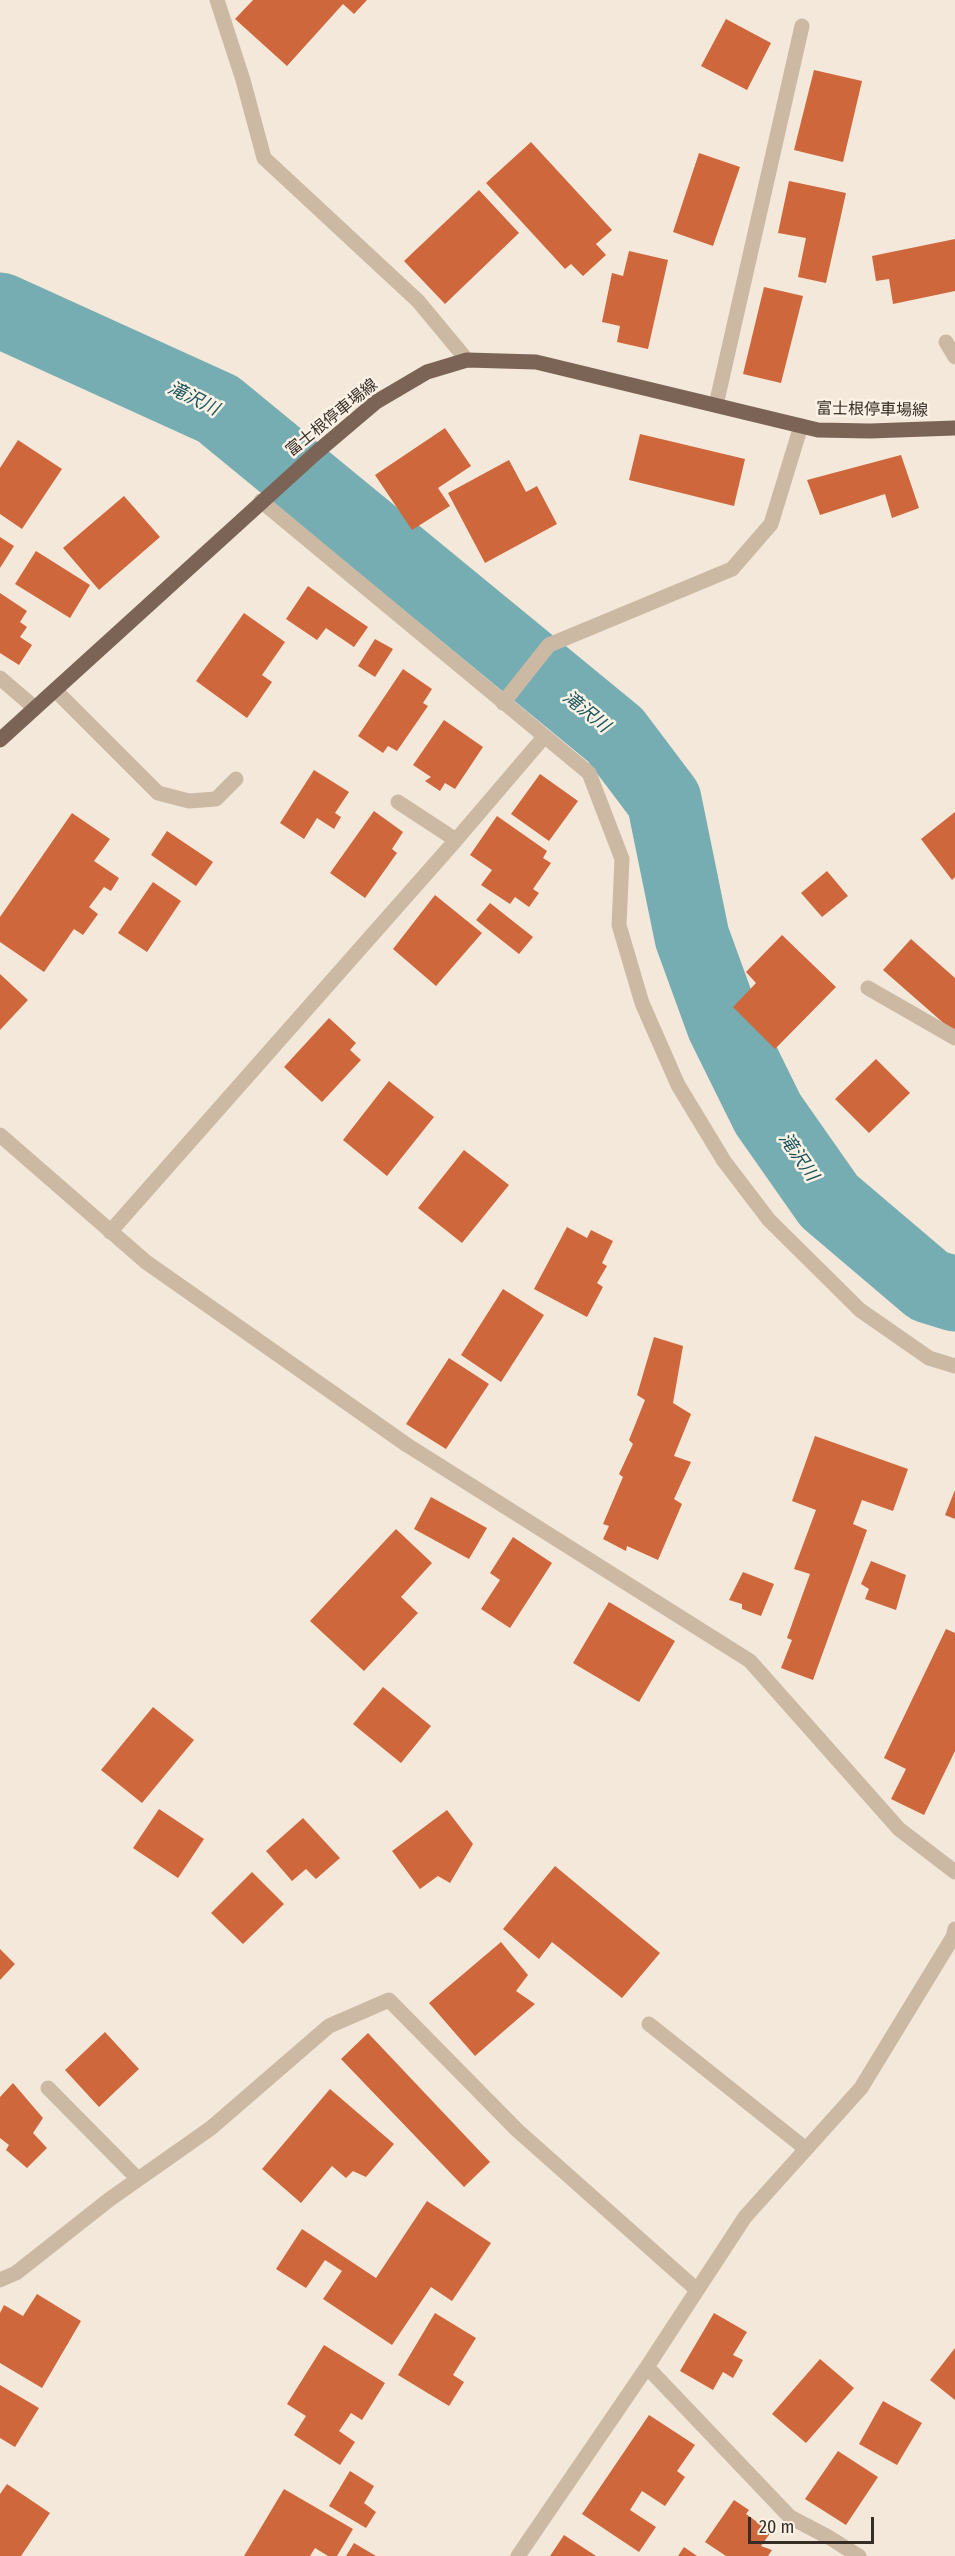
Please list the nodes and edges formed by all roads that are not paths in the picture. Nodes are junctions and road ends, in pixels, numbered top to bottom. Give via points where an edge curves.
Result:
1 (217, 0) edge
2 (802, 26) dead end
3 (946, 342) dead end
4 (955, 357) edge
5 (467, 360) junction
6 (716, 405) junction
7 (801, 426) junction
8 (955, 428) edge
9 (261, 501) junction
10 (0, 678) edge
11 (55, 690) junction
12 (502, 704) junction
13 (35, 708) junction
14 (544, 737) junction
15 (0, 740) edge
16 (236, 779) dead end
17 (398, 802) dead end
18 (456, 840) junction
19 (868, 988) dead end
20 (955, 1038) edge
21 (0, 1135) edge
22 (111, 1232) junction
23 (955, 1366) edge
24 (955, 1872) edge
25 (955, 1929) edge
26 (649, 2024) dead end
27 (48, 2088) dead end
28 (806, 2149) junction
29 (138, 2178) junction
30 (0, 2280) edge
31 (697, 2290) junction
32 (647, 2367) junction
33 (518, 2556) edge
34 (859, 2556) edge

1 - 5 street via 264,158 418,301
2 - 6 street
3 - 4 street
5 - 6 main road, 富士根停車場線 via 536,362
5 - 9 main road, 富士根停車場線 via 427,372 376,402
6 - 7 main road, 富士根停車場線
7 - 8 main road, 富士根停車場線 via 870,431
7 - 12 street via 771,524 732,569 549,645
9 - 11 main road, 富士根停車場線
9 - 12 street
10 - 13 street
11 - 13 main road, 富士根停車場線
11 - 16 street via 158,793 189,801 216,799
12 - 14 street
13 - 15 main road, 富士根停車場線
14 - 18 street
14 - 23 street via 589,773 622,859 619,925 642,1003 678,1085 724,1161 769,1220 860,1310 928,1358
17 - 18 street
18 - 22 street
19 - 20 street
21 - 22 street
22 - 24 street via 146,1262 407,1445 750,1661 899,1829
25 - 28 street via 861,2088
26 - 28 street
27 - 29 street
28 - 31 street via 745,2217
29 - 30 street via 16,2273
29 - 31 street via 211,2128 329,2026 389,2000 517,2130
31 - 32 street
32 - 33 street
32 - 34 street via 790,2517

